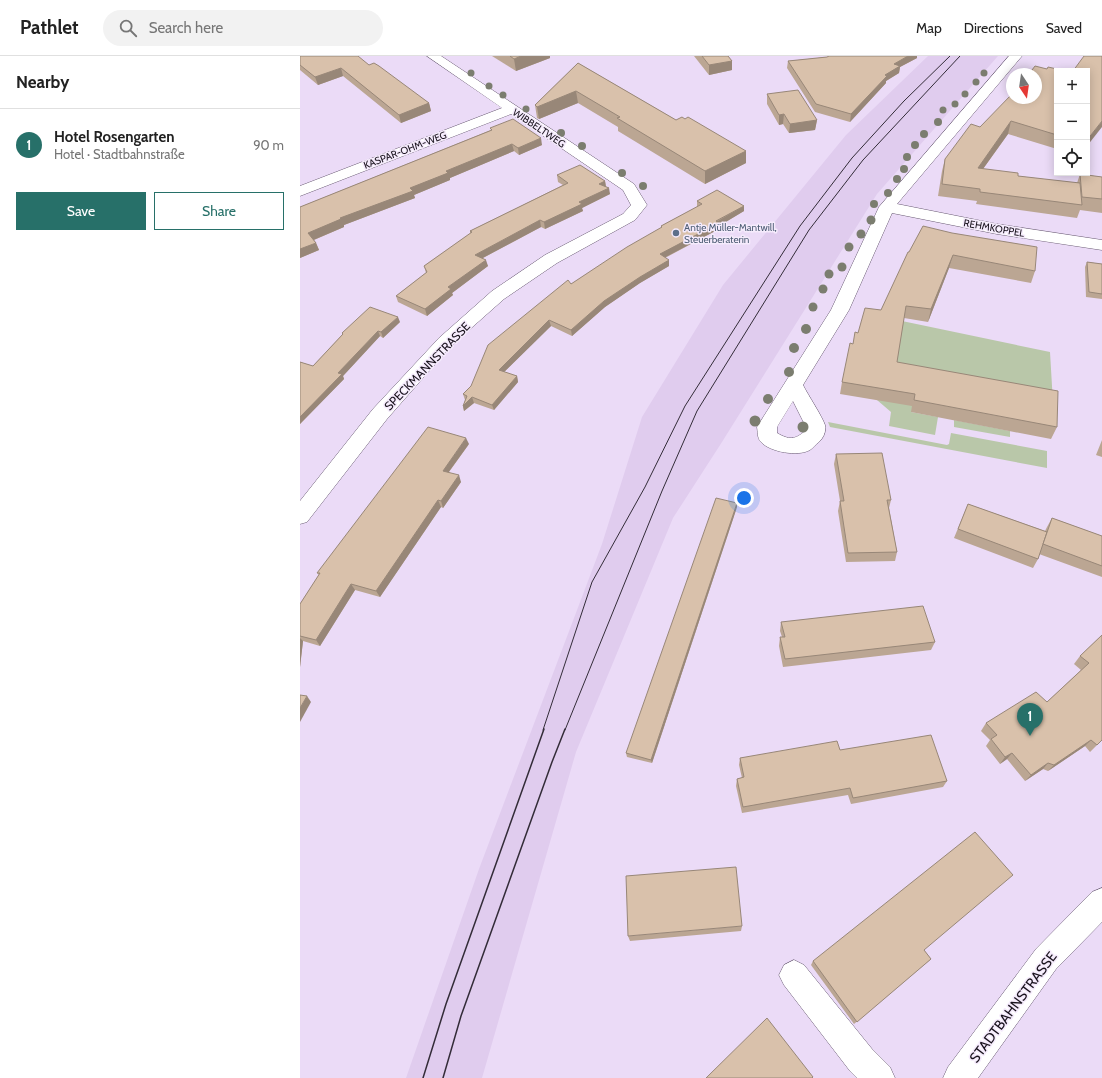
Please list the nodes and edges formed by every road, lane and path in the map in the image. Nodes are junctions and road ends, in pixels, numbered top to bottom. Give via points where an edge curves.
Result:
1 (433, 56) edge
2 (1016, 56) edge
3 (511, 109) junction
4 (300, 191) edge
5 (639, 205) joint
6 (887, 208) junction
7 (1102, 245) edge
8 (794, 386) dead end
9 (300, 516) edge
10 (1102, 902) edge
11 (794, 975) dead end
12 (879, 1078) edge
13 (959, 1078) edge

1 - 3 street, WIBBELTWEG
2 - 6 street
3 - 4 street, KASPAR-OHM-WEG
3 - 5 street, WIBBELTWEG via 629,187
5 - 9 street, SPECKMANNSTRASSE via 629,217 551,259 498,295 445,342 380,414
6 - 7 street, REHMKOPPEL via 997,229
6 - 8 street via 840,310
10 - 13 street, STADTBAHNSTRASSE via 1046,959
11 - 12 street via 861,1060

